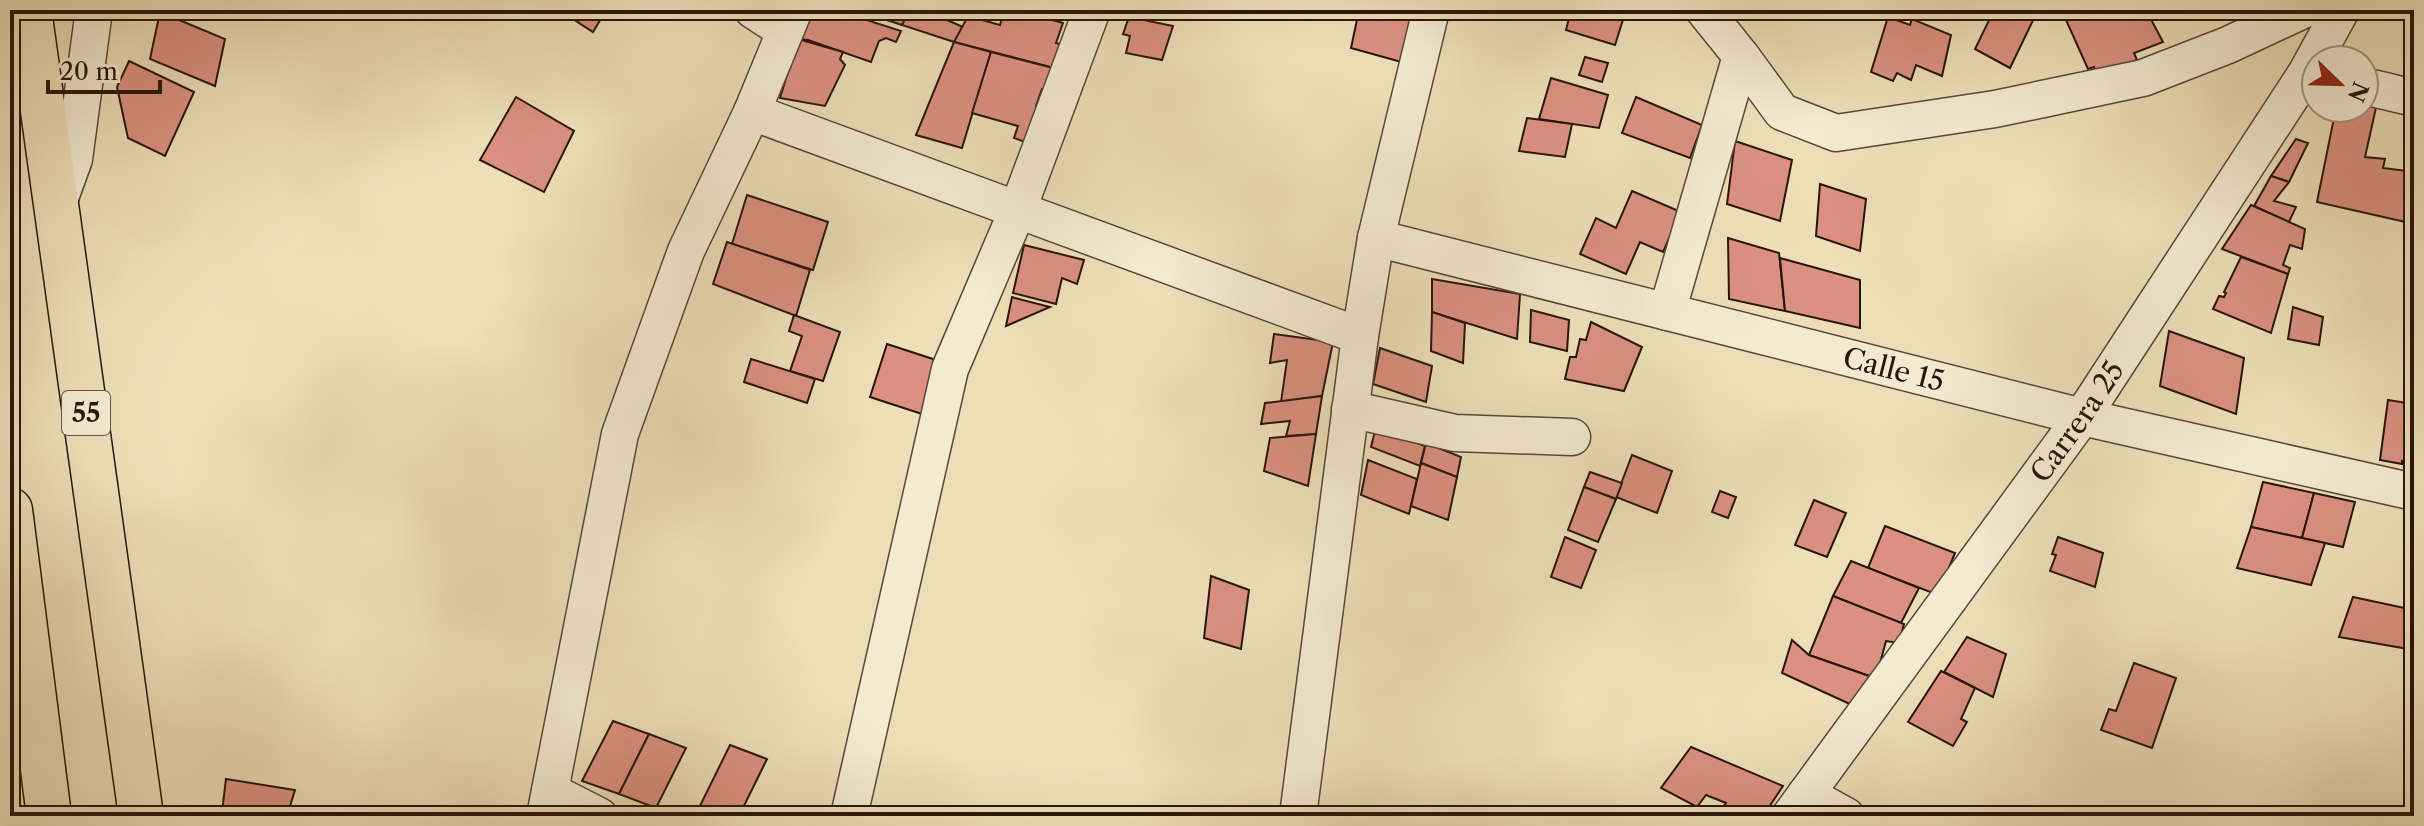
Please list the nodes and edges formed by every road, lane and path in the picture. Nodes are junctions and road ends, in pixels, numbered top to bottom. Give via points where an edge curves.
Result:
1 (29, 10) edge
2 (95, 10) edge
3 (753, 10) edge
4 (1092, 10) edge
5 (1431, 10) edge
6 (1704, 10) edge
7 (2341, 10) edge
8 (2296, 12) edge
9 (790, 21) edge
10 (2325, 44) edge
11 (1741, 56) junction
12 (2380, 90) edge
13 (2300, 91) edge
14 (2414, 98) edge
15 (752, 112) junction
16 (57, 206) junction
17 (1018, 209) junction
18 (1376, 238) junction
19 (1667, 312) junction
20 (1360, 336) junction
21 (1350, 409) junction
22 (2082, 417) junction
23 (1572, 437) dead end
24 (2414, 492) edge
25 (10, 510) edge
26 (21, 691) edge
27 (548, 804) edge
28 (1798, 805) edge
29 (49, 816) edge
30 (141, 816) edge
31 (599, 816) edge
32 (849, 816) edge
33 (1298, 816) edge
34 (1846, 816) edge

1 - 16 highway, 55
2 - 16 street via 74,159
3 - 9 street
4 - 17 street
5 - 18 street
6 - 11 street
7 - 10 street, Carrera 25
8 - 11 street via 2143,78 1995,109 1836,133 1782,112
9 - 15 street
11 - 19 street
12 - 14 street
13 - 22 street, Carrera 25
15 - 17 street
15 - 27 street via 686,251 620,434
16 - 30 highway, 55
17 - 20 street
17 - 32 street via 950,369
18 - 19 street, Calle 15
18 - 20 street
19 - 22 street, Calle 15
20 - 21 street
21 - 23 street via 1455,433
21 - 33 street
22 - 24 street, Calle 15
22 - 28 street, Carrera 25
25 - 26 highway
26 - 29 highway
27 - 31 street
28 - 34 street

